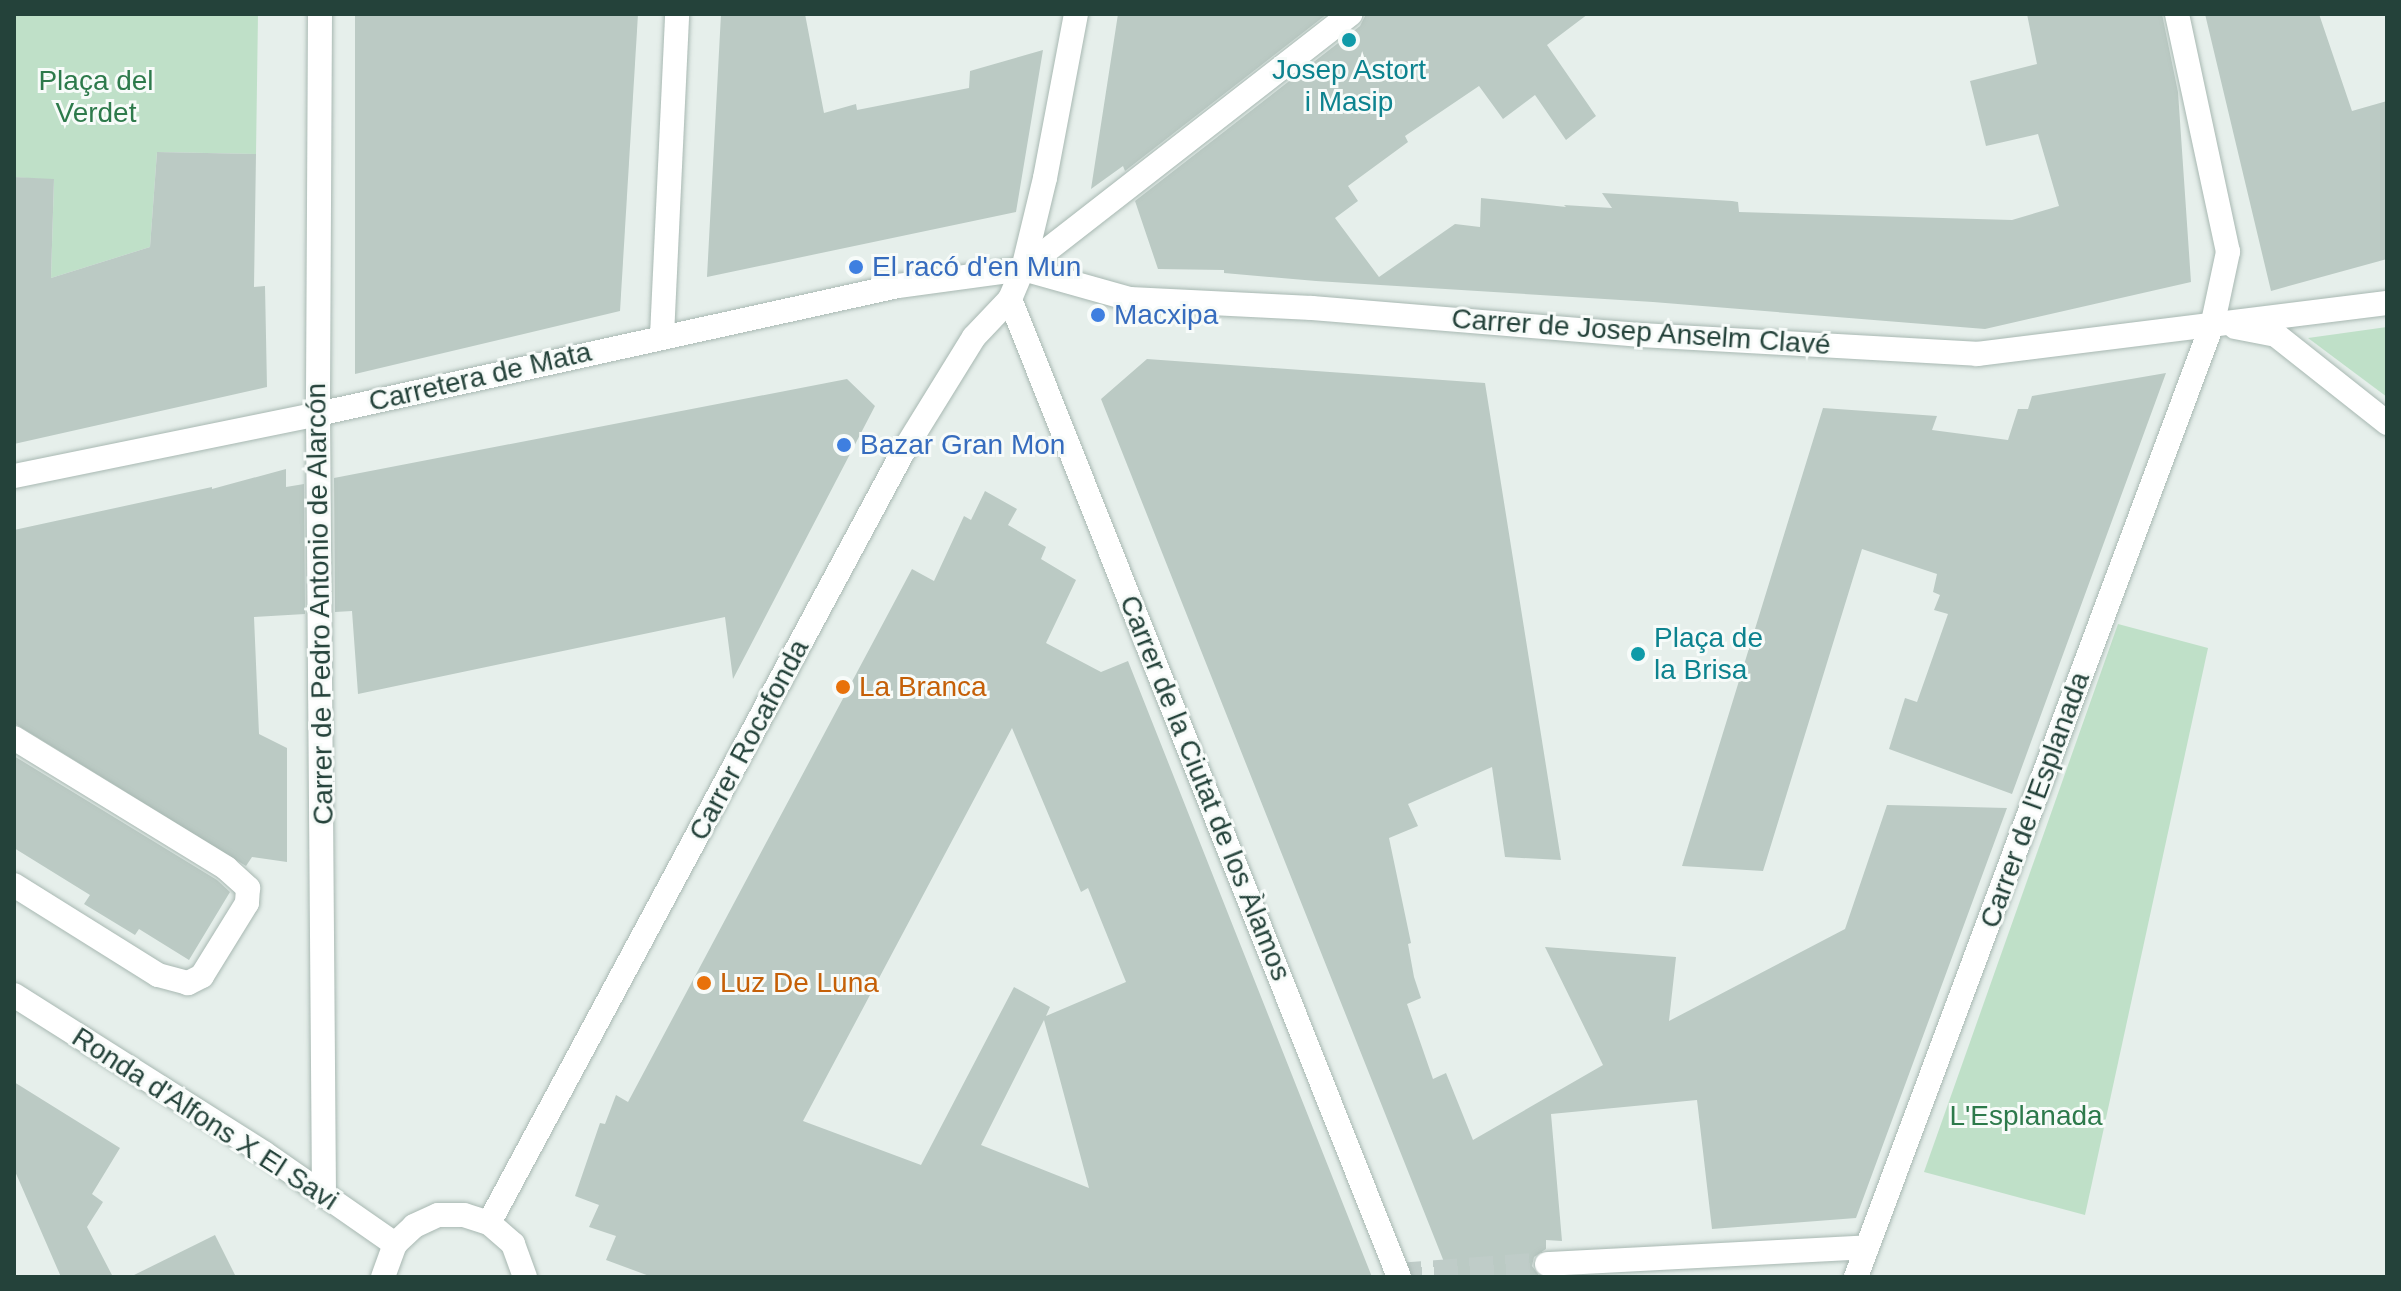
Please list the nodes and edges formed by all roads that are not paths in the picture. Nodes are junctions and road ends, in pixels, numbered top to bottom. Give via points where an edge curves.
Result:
1 (320, 14) edge
2 (677, 14) edge
3 (1076, 14) edge
4 (1351, 14) edge
5 (2177, 14) edge
6 (1023, 269) junction
7 (898, 286) joint
8 (1010, 299) junction
9 (2387, 303) edge
10 (2213, 322) junction
11 (662, 336) junction
12 (318, 414) junction
13 (2387, 423) edge
14 (14, 476) edge
15 (14, 738) edge
16 (14, 885) edge
17 (14, 995) edge
18 (324, 1194) junction
19 (489, 1223) junction
20 (395, 1244) junction
21 (1867, 1247) junction
22 (1547, 1264) tunnel mouth
23 (383, 1277) edge
24 (525, 1277) edge
25 (1399, 1277) edge
26 (1856, 1277) edge

1 - 12 street, Carrer de Pedro Antonio de Alarcón
2 - 11 street
3 - 6 street, Carrer Rocafonda
4 - 6 street
5 - 10 street, Carrer de l'Esplanada via 2228,252
6 - 7 street, Carrer de Josep Anselm Clavé
6 - 8 street, Carrer Rocafonda
6 - 10 street, Carrer de Josep Anselm Clavé via 1130,299 1977,354
7 - 11 street, Carretera de Mata
8 - 19 street, Carrer Rocafonda via 974,337 903,452
8 - 25 street, Carrer de la Ciutat de los Àlamos
9 - 10 street, Carrer de Josep Anselm Clavé
10 - 13 street via 2276,335
10 - 21 street, Carrer de l'Esplanada
11 - 12 street, Carretera de Mata
12 - 14 street, Carretera de Mata
12 - 18 street, Carrer de Pedro Antonio de Alarcón
15 - 16 street via 226,868 248,888 247,903 202,976 188,983 158,975
17 - 18 street, Ronda d'Alfons X El Savi
18 - 20 street, Ronda d'Alfons X El Savi
19 - 20 street via 464,1215 438,1215 414,1226
19 - 24 street via 513,1244
20 - 23 street
21 - 22 street
21 - 26 street, Carrer de l'Esplanada

